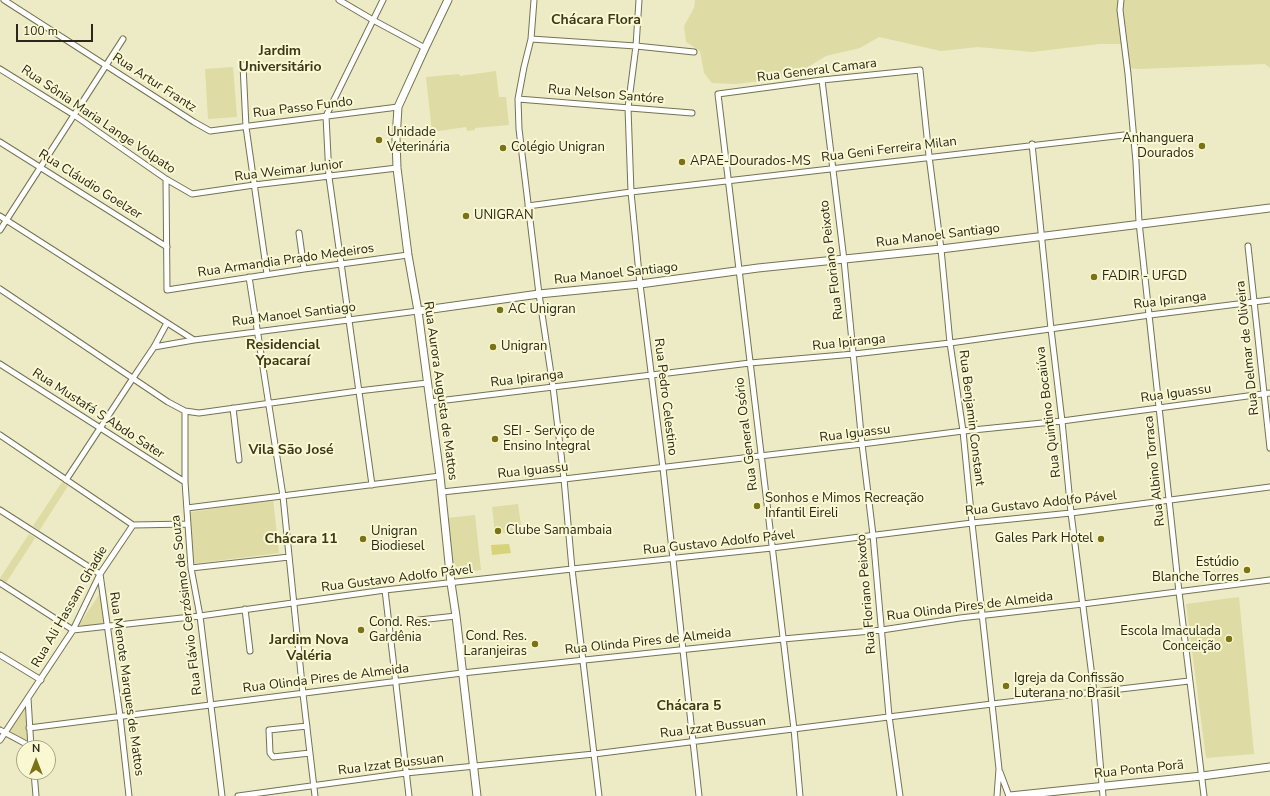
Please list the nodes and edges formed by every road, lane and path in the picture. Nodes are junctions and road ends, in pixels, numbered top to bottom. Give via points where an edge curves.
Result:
1 (4, 0) edge
2 (339, 0) edge
3 (383, 0) edge
4 (448, 0) edge
5 (534, 0) edge
6 (639, 0) edge
7 (1121, 0) edge
8 (373, 20) junction
9 (123, 39) dead end
10 (531, 39) junction
11 (636, 46) junction
12 (425, 48) junction
13 (694, 52) dead end
14 (106, 64) junction
15 (244, 65) dead end
16 (0, 69) edge
17 (920, 70) joint
18 (822, 80) junction
19 (718, 94) joint
20 (518, 99) junction
21 (398, 107) junction
22 (628, 108) junction
23 (692, 113) dead end
24 (74, 115) junction
25 (326, 116) junction
26 (246, 127) junction
27 (210, 131) joint
28 (1133, 134) junction
29 (0, 142) edge
30 (1032, 144) junction
31 (929, 156) junction
32 (41, 167) junction
33 (397, 168) junction
34 (832, 168) junction
35 (329, 177) junction
36 (166, 179) junction
37 (728, 180) junction
38 (254, 185) junction
39 (184, 190) joint
40 (631, 192) junction
41 (528, 206) junction
42 (1270, 208) edge
43 (0, 216) edge
44 (6, 220) junction
45 (1139, 224) junction
46 (0, 230) edge
47 (299, 233) dead end
48 (1041, 236) junction
49 (1248, 246) dead end
50 (167, 247) junction
51 (941, 249) junction
52 (408, 254) junction
53 (844, 260) junction
54 (341, 264) junction
55 (304, 269) junction
56 (739, 271) junction
57 (267, 274) junction
58 (249, 277) junction
59 (640, 284) junction
60 (0, 289) edge
61 (539, 294) junction
62 (1270, 300) edge
63 (1254, 302) junction
64 (418, 312) junction
65 (1150, 314) junction
66 (350, 320) junction
67 (167, 323) junction
68 (1051, 329) junction
69 (257, 332) junction
70 (194, 340) junction
71 (950, 343) junction
72 (154, 347) junction
73 (854, 354) junction
74 (750, 363) junction
75 (0, 364) edge
76 (652, 375) junction
77 (133, 378) junction
78 (427, 383) junction
79 (553, 387) junction
80 (358, 391) junction
81 (1270, 393) edge
82 (1264, 394) junction
83 (269, 402) junction
84 (430, 402) junction
85 (1159, 407) junction
86 (233, 408) junction
87 (185, 411) junction
88 (1062, 420) junction
89 (99, 428) junction
90 (963, 431) junction
91 (0, 435) edge
92 (862, 444) junction
93 (1270, 448) edge
94 (761, 456) junction
95 (239, 460) dead end
96 (663, 468) junction
97 (440, 476) junction
98 (564, 479) junction
99 (66, 480) junction
100 (185, 482) junction
101 (372, 485) junction
102 (1270, 487) edge
103 (442, 492) junction
104 (283, 496) junction
105 (1169, 500) junction
106 (187, 508) junction
107 (0, 510) edge
108 (1071, 513) junction
109 (972, 523) junction
110 (188, 524) junction
111 (133, 525) junction
112 (873, 535) junction
113 (772, 548) junction
114 (289, 557) junction
115 (673, 559) junction
116 (191, 568) junction
117 (572, 569) junction
118 (100, 574) junction
119 (1270, 580) edge
120 (0, 583) edge
121 (451, 583) junction
122 (385, 590) junction
123 (1179, 592) junction
124 (293, 603) junction
125 (1083, 604) junction
126 (245, 609) junction
127 (983, 615) junction
128 (200, 616) junction
129 (456, 616) junction
130 (419, 620) dead end
131 (107, 627) junction
132 (73, 630) junction
133 (882, 630) junction
134 (783, 639) junction
135 (683, 650) junction
136 (250, 651) dead end
137 (0, 655) edge
138 (583, 660) junction
139 (462, 674) junction
140 (41, 680) junction
141 (1189, 681) junction
142 (396, 682) junction
143 (1094, 692) junction
144 (303, 694) junction
145 (28, 698) junction
146 (992, 704) junction
147 (210, 705) junction
148 (120, 716) junction
149 (889, 716) junction
150 (307, 726) junction
151 (29, 728) junction
152 (794, 729) junction
153 (2, 731) edge
154 (0, 740) edge
155 (18, 740) edge
156 (30, 740) edge
157 (693, 742) junction
158 (310, 753) junction
159 (594, 754) junction
160 (474, 767) junction
161 (1270, 767) edge
162 (999, 769) junction
163 (406, 773) junction
164 (1202, 776) junction
165 (35, 780) edge
166 (314, 786) junction
167 (1102, 786) junction
168 (36, 796) edge
169 (129, 796) edge
170 (222, 796) edge
171 (238, 796) edge
172 (315, 796) edge
173 (409, 796) edge
174 (477, 796) edge
175 (599, 796) edge
176 (699, 796) edge
177 (800, 796) edge
178 (900, 796) edge
179 (997, 796) edge
180 (1009, 796) edge
181 (1103, 796) edge
182 (1204, 796) edge

1 - 14 street, Rua Artur Frantz
2 - 8 street
3 - 8 street
4 - 12 street, Rua Aurora Augusta de Mattos
5 - 10 street
6 - 11 street, Rua Pedro Celestino
7 - 28 street, Rua Albino Torraca
8 - 12 street
8 - 25 street
9 - 14 street
10 - 11 street
10 - 20 street
11 - 13 street
11 - 22 street, Rua Pedro Celestino
12 - 21 street, Rua Aurora Augusta de Mattos
14 - 24 street
14 - 27 street, Rua Artur Frantz
15 - 26 street
16 - 24 street, Rua Sônia Maria Lange Volpato
17 - 18 street, Rua General Camara
17 - 31 street, Rua Benjamin Constant
18 - 19 street, Rua General Camara
18 - 34 street, Rua Floriano Peixoto
19 - 37 street, Rua General Osório
20 - 22 street, Rua Nelson Santóre
20 - 41 street
21 - 25 street, Rua Passo Fundo
21 - 33 street, Rua Aurora Augusta de Mattos
22 - 23 street, Rua Nelson Santóre
22 - 40 street, Rua Pedro Celestino
24 - 32 street
24 - 36 street, Rua Sônia Maria Lange Volpato
25 - 26 street, Rua Passo Fundo
25 - 35 street
26 - 27 street, Rua Passo Fundo
26 - 38 street
28 - 30 street, Rua Geni Ferreira Milan
28 - 45 street, Rua Albino Torraca
29 - 32 street, Rua Cláudio Goelzer
30 - 31 street, Rua Geni Ferreira Milan
30 - 48 street, Rua Quintino Bocaiúva
31 - 34 street, Rua Geni Ferreira Milan
31 - 51 street, Rua Benjamin Constant
32 - 44 street
32 - 50 street, Rua Cláudio Goelzer
33 - 35 street, Rua Weimar Junior
33 - 52 street, Rua Aurora Augusta de Mattos
34 - 37 street, Rua Geni Ferreira Milan
34 - 53 street, Rua Floriano Peixoto
35 - 38 street, Rua Weimar Junior
35 - 54 street
36 - 39 street, Rua Sônia Maria Lange Volpato
36 - 50 street
37 - 40 street, Rua Geni Ferreira Milan
37 - 56 street, Rua General Osório
38 - 39 street, Rua Weimar Junior via 192,194
38 - 57 street
40 - 41 street, Rua Geni Ferreira Milan
40 - 59 street, Rua Pedro Celestino
41 - 61 street
42 - 45 street, Rua Manoel Santiago
43 - 44 street
44 - 46 street
44 - 67 street
45 - 48 street, Rua Manoel Santiago
45 - 65 street, Rua Albino Torraca
47 - 55 street
48 - 51 street, Rua Manoel Santiago
48 - 68 street, Rua Quintino Bocaiúva
49 - 63 street, Rua Delmar de Oliveira
50 - 58 street, Rua Armandia Prado Medeiros via 167,290
51 - 53 street, Rua Manoel Santiago
51 - 71 street, Rua Benjamin Constant
52 - 54 street, Rua Armandia Prado Medeiros
52 - 64 street, Rua Aurora Augusta de Mattos
53 - 56 street, Rua Manoel Santiago
53 - 73 street, Rua Floriano Peixoto
54 - 55 street, Rua Armandia Prado Medeiros
54 - 66 street
55 - 57 street, Rua Armandia Prado Medeiros
56 - 59 street, Rua Manoel Santiago
56 - 74 street, Rua General Osório
57 - 58 street, Rua Armandia Prado Medeiros
58 - 69 street
59 - 61 street, Rua Manoel Santiago
59 - 76 street, Rua Pedro Celestino
60 - 77 street
61 - 64 street, Rua Manoel Santiago
61 - 79 street
62 - 63 street, Rua Ipiranga
63 - 65 street, Rua Ipiranga
63 - 82 street, Rua Delmar de Oliveira
64 - 66 street, Rua Manoel Santiago
64 - 78 street, Rua Aurora Augusta de Mattos
65 - 68 street, Rua Ipiranga
65 - 85 street, Rua Albino Torraca
66 - 69 street, Rua Manoel Santiago
66 - 80 street
67 - 70 street
67 - 72 street
68 - 71 street, Rua Ipiranga
68 - 88 street, Rua Quintino Bocaiúva
69 - 70 street, Rua Manoel Santiago
69 - 83 street
70 - 72 street, Rua Manoel Santiago
71 - 73 street, Rua Ipiranga
71 - 90 street, Rua Benjamin Constant
72 - 77 street
73 - 74 street, Rua Ipiranga
73 - 92 street, Rua Floriano Peixoto
74 - 76 street, Rua Ipiranga
74 - 94 street, Rua General Osório
75 - 89 street, Rua Mustafá S Abdo Sater
76 - 79 street, Rua Ipiranga
76 - 96 street, Rua Pedro Celestino
77 - 87 street
77 - 89 street
78 - 80 street
78 - 84 street, Rua Aurora Augusta de Mattos
79 - 84 street, Rua Ipiranga
79 - 98 street
80 - 83 street
80 - 101 street
81 - 82 street, Rua Iguassu
82 - 85 street, Rua Iguassu
82 - 93 street, Rua Delmar de Oliveira
83 - 86 street
83 - 104 street
84 - 97 street, Rua Aurora Augusta de Mattos
85 - 88 street, Rua Iguassu
85 - 105 street, Rua Albino Torraca
86 - 87 street via 199,413
86 - 95 street
87 - 100 street, Rua Flávio Cerzósimo de Souza
88 - 90 street, Rua Iguassu
88 - 108 street, Rua Quintino Bocaiúva
89 - 99 street
89 - 100 street, Rua Mustafá S Abdo Sater
90 - 92 street, Rua Iguassu
90 - 109 street, Rua Benjamin Constant
91 - 99 street
92 - 94 street, Rua Iguassu
92 - 112 street, Rua Floriano Peixoto
94 - 96 street, Rua Iguassu
94 - 113 street, Rua General Osório
96 - 98 street, Rua Iguassu
96 - 115 street, Rua Pedro Celestino
97 - 101 street
97 - 103 street, Rua Aurora Augusta de Mattos
98 - 103 street, Rua Iguassu
98 - 117 street
99 - 111 street
100 - 106 street, Rua Flávio Cerzósimo de Souza
101 - 104 street
102 - 105 street, Rua Gustavo Adolfo Pável
103 - 121 street, Rua Aurora Augusta de Mattos
104 - 106 street
104 - 114 street
105 - 108 street, Rua Gustavo Adolfo Pável
105 - 123 street, Rua Albino Torraca
106 - 110 street, Rua Flávio Cerzósimo de Souza
107 - 118 street
108 - 109 street, Rua Gustavo Adolfo Pável
108 - 125 street, Rua Quintino Bocaiúva
109 - 112 street, Rua Gustavo Adolfo Pável
109 - 127 street, Rua Benjamin Constant
110 - 111 street
110 - 116 street, Rua Flávio Cerzósimo de Souza
111 - 118 street, Rua Ali Hassam Ghadie
112 - 113 street, Rua Gustavo Adolfo Pável
112 - 133 street, Rua Floriano Peixoto
113 - 115 street, Rua Gustavo Adolfo Pável
113 - 134 street, Rua General Osório
114 - 116 street
114 - 124 street
115 - 117 street, Rua Gustavo Adolfo Pável
115 - 135 street, Rua Pedro Celestino
116 - 128 street, Rua Flávio Cerzósimo de Souza
117 - 121 street, Rua Gustavo Adolfo Pável
117 - 138 street
118 - 131 street, Rua Menote Marques de Mattos
118 - 132 street, Rua Ali Hassam Ghadie
119 - 123 street, Rua Olinda Pires de Almeida
120 - 132 street
121 - 122 street, Rua Gustavo Adolfo Pável
121 - 129 street, Rua Aurora Augusta de Mattos
122 - 124 street, Rua Gustavo Adolfo Pável
122 - 142 street
123 - 125 street, Rua Olinda Pires de Almeida
123 - 141 street, Rua Albino Torraca
124 - 126 street, Rua Gustavo Adolfo Pável
124 - 144 street
125 - 127 street, Rua Olinda Pires de Almeida
125 - 143 street, Rua Quintino Bocaiúva
126 - 128 street, Rua Gustavo Adolfo Pável
126 - 136 street
127 - 133 street, Rua Olinda Pires de Almeida
127 - 146 street, Rua Benjamin Constant
128 - 131 street, Rua Gustavo Adolfo Pável
128 - 147 street, Rua Flávio Cerzósimo de Souza
129 - 130 street
129 - 139 street, Rua Aurora Augusta de Mattos
131 - 132 street, Rua Gustavo Adolfo Pável
131 - 148 street, Rua Menote Marques de Mattos
132 - 140 street, Rua Ali Hassam Ghadie
133 - 134 street, Rua Olinda Pires de Almeida
133 - 149 street, Rua Floriano Peixoto
134 - 135 street, Rua Olinda Pires de Almeida
134 - 152 street, Rua General Osório
135 - 138 street, Rua Olinda Pires de Almeida
135 - 157 street, Rua Pedro Celestino
137 - 140 street
138 - 139 street, Rua Olinda Pires de Almeida
138 - 159 street
139 - 142 street, Rua Olinda Pires de Almeida
139 - 160 street, Rua Aurora Augusta de Mattos
140 - 145 street, Rua Ali Hassam Ghadie
141 - 143 street, Rua Izzat Bussuan
141 - 164 street, Rua Albino Torraca
142 - 144 street, Rua Olinda Pires de Almeida
142 - 163 street
143 - 146 street, Rua Izzat Bussuan
143 - 167 street, Rua Quintino Bocaiúva
144 - 147 street, Rua Olinda Pires de Almeida
144 - 150 street
145 - 151 street
145 - 153 street, Rua Ali Hassam Ghadie
146 - 149 street, Rua Izzat Bussuan
146 - 162 street, Rua Benjamin Constant
147 - 148 street, Rua Olinda Pires de Almeida
147 - 170 street, Rua Flávio Cerzósimo de Souza
148 - 151 street, Rua Olinda Pires de Almeida
148 - 169 street, Rua Menote Marques de Mattos
149 - 152 street, Rua Izzat Bussuan
149 - 178 street, Rua Floriano Peixoto
150 - 158 street
150 - 158 street via 269,730 270,753 273,757
151 - 156 street
152 - 157 street, Rua Izzat Bussuan
152 - 177 street, Rua General Osório
153 - 154 street, Rua Ali Hassam Ghadie
153 - 155 street
157 - 159 street, Rua Izzat Bussuan
157 - 176 street, Rua Pedro Celestino
158 - 166 street
159 - 160 street, Rua Izzat Bussuan
159 - 175 street
160 - 163 street, Rua Izzat Bussuan
160 - 174 street, Rua Aurora Augusta de Mattos
161 - 164 street, Rua Ponta Porã
162 - 179 street, Rua Benjamin Constant
162 - 180 street, Rua Benjamin Constant
163 - 166 street, Rua Izzat Bussuan
163 - 173 street
164 - 167 street, Rua Ponta Porã
164 - 182 street, Rua Albino Torraca
165 - 168 street
166 - 171 street, Rua Izzat Bussuan
166 - 172 street
167 - 180 street, Rua Ponta Porã
167 - 181 street, Rua Quintino Bocaiúva

